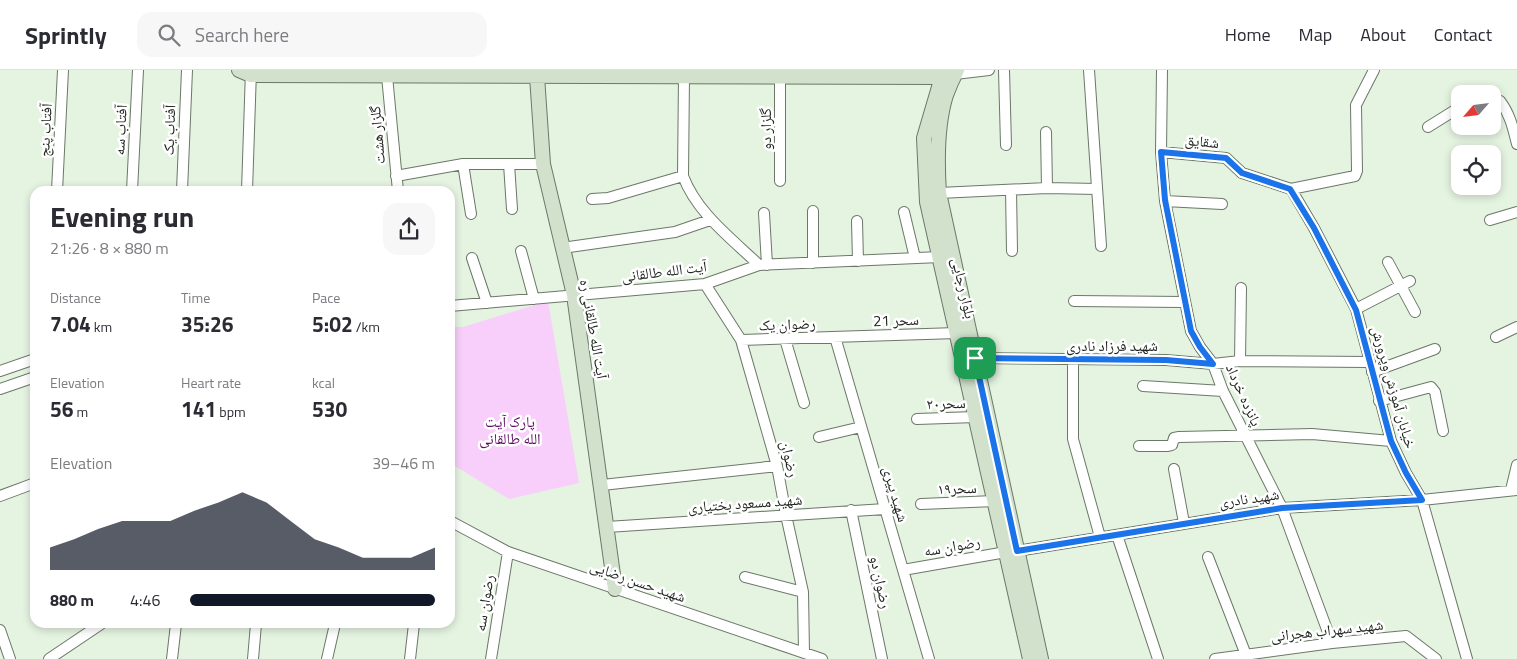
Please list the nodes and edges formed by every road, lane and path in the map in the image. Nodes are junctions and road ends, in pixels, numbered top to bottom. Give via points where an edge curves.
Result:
1 (63, 70) edge
2 (138, 70) edge
3 (187, 70) edge
4 (988, 70) edge
5 (1004, 70) edge
6 (1089, 70) edge
7 (1162, 70) edge
8 (1374, 70) edge
9 (247, 72) edge
10 (431, 73) edge
11 (488, 73) edge
12 (537, 73) edge
13 (662, 73) edge
14 (736, 73) edge
15 (842, 73) edge
16 (949, 73) edge
17 (380, 74) edge
18 (684, 76) junction
19 (780, 76) junction
20 (1501, 102) edge
21 (1451, 113) edge
22 (1428, 127) dead end
23 (1046, 132) dead end
24 (1517, 144) edge
25 (1006, 145) dead end
26 (1161, 152) junction
27 (464, 164) junction
28 (509, 164) junction
29 (543, 164) junction
30 (396, 176) junction
31 (683, 176) junction
32 (780, 181) dead end
33 (57, 186) edge
34 (132, 186) edge
35 (182, 186) edge
36 (247, 186) edge
37 (397, 186) edge
38 (1047, 188) junction
39 (1098, 189) junction
40 (1290, 189) junction
41 (1011, 190) junction
42 (939, 193) junction
43 (592, 199) dead end
44 (1165, 200) junction
45 (1222, 204) dead end
46 (512, 209) dead end
47 (812, 211) dead end
48 (904, 212) dead end
49 (1517, 212) edge
50 (764, 213) dead end
51 (471, 214) dead end
52 (710, 220) junction
53 (1490, 220) dead end
54 (857, 221) dead end
55 (1101, 246) dead end
56 (562, 248) junction
57 (521, 251) dead end
58 (1012, 251) dead end
59 (940, 257) junction
60 (472, 258) dead end
61 (915, 258) junction
62 (858, 261) junction
63 (1388, 262) dead end
64 (813, 263) junction
65 (763, 265) junction
66 (1406, 283) junction
67 (705, 284) junction
68 (1241, 288) dead end
69 (574, 295) junction
70 (534, 299) junction
71 (1074, 301) dead end
72 (1184, 302) junction
73 (486, 303) junction
74 (455, 306) edge
75 (1356, 310) junction
76 (1415, 312) dead end
77 (1517, 327) edge
78 (957, 333) junction
79 (835, 337) junction
80 (1496, 337) dead end
81 (785, 339) junction
82 (741, 340) junction
83 (1435, 349) dead end
84 (975, 358) junction
85 (1073, 360) junction
86 (30, 361) edge
87 (1240, 361) junction
88 (1213, 364) junction
89 (1371, 367) junction
90 (0, 371) edge
91 (30, 379) edge
92 (1143, 386) dead end
93 (0, 390) edge
94 (1223, 391) junction
95 (1379, 401) junction
96 (804, 403) dead end
97 (976, 417) junction
98 (916, 419) dead end
99 (861, 427) junction
100 (1443, 432) dead end
101 (1246, 436) junction
102 (819, 437) dead end
103 (1391, 441) junction
104 (1139, 446) dead end
105 (1517, 465) edge
106 (777, 466) junction
107 (1174, 469) dead end
108 (30, 485) edge
109 (602, 485) junction
110 (1514, 490) edge
111 (0, 496) edge
112 (1422, 500) junction
113 (995, 501) junction
114 (921, 504) dead end
115 (885, 508) junction
116 (1282, 508) junction
117 (851, 510) junction
118 (786, 515) junction
119 (455, 523) edge
120 (1184, 523) junction
121 (607, 527) junction
122 (1117, 535) junction
123 (1100, 537) junction
124 (1012, 551) junction
125 (508, 552) junction
126 (1208, 557) dead end
127 (903, 570) junction
128 (745, 577) dead end
129 (616, 589) junction
130 (803, 592) junction
131 (95, 628) edge
132 (176, 628) edge
133 (256, 628) edge
134 (334, 628) edge
135 (414, 628) edge
136 (0, 630) edge
137 (1332, 643) junction
138 (804, 653) junction
139 (1246, 655) junction
140 (10, 659) edge
141 (48, 659) edge
142 (172, 659) edge
143 (253, 659) edge
144 (327, 659) edge
145 (410, 659) edge
146 (491, 659) edge
147 (822, 659) edge
148 (882, 659) edge
149 (929, 659) edge
150 (1031, 659) edge
151 (1158, 659) edge
152 (1215, 659) edge
153 (1436, 659) edge
154 (1467, 659) edge

1 - 33 street, آفتاب پنج
2 - 34 street, آفتاب سه
3 - 35 street, آفتاب یک
4 - 16 street
5 - 25 street
6 - 39 street
7 - 26 street, پانزده خرداد
8 - 40 street via 1356,105 1357,171 1354,176
9 - 17 street
9 - 36 street
10 - 11 street
10 - 17 street
11 - 12 street
12 - 13 street
12 - 29 street, آیت الله طالقانی ره
13 - 18 street
14 - 18 street
14 - 19 street
15 - 16 street
15 - 19 street
16 - 42 street, بلوار رجایی via 939,138
16 - 59 street, بلوار رجایی via 924,138 927,202
17 - 30 street, گلزار هشت
18 - 31 street
19 - 32 street, گلزار دو
20 - 24 street via 1510,117
21 - 22 street
23 - 38 street
26 - 40 street, شقایق via 1226,158 1242,173
26 - 44 street, پانزده خرداد
27 - 28 street
27 - 30 street
27 - 51 street
28 - 29 street
28 - 46 street
29 - 56 street, آیت الله طالقانی ره
30 - 37 street, گلزار هشت
31 - 43 street via 608,198
31 - 52 street via 688,192
38 - 39 street
38 - 41 street
39 - 55 street
40 - 75 street, خیابان آموزش وپرورش
41 - 42 street
41 - 58 street
42 - 84 street, بلوار رجایی
44 - 45 street
44 - 72 street, پانزده خرداد
47 - 64 street
48 - 61 street
49 - 53 street
50 - 65 street
52 - 56 street via 675,232
52 - 65 street
54 - 62 street
56 - 69 street, آیت الله طالقانی ره
57 - 70 street
59 - 61 street, آیت الله طالقانی
59 - 78 street, بلوار رجایی
60 - 73 street
61 - 62 street, آیت الله طالقانی
62 - 64 street, آیت الله طالقانی
63 - 66 street
64 - 65 street, آیت الله طالقانی
65 - 67 street, آیت الله طالقانی
66 - 75 street
66 - 76 street
67 - 69 street, آیت الله طالقانی
67 - 82 street, رضوان
68 - 87 street
69 - 70 street, آیت الله طالقانی
69 - 109 street, آیت الله طالقانی ره
70 - 73 street, آیت الله طالقانی
71 - 72 street
72 - 88 street, پانزده خرداد via 1191,331
73 - 74 street, آیت الله طالقانی
75 - 89 street, خیابان آموزش وپرورش
77 - 80 street
78 - 79 street, سحر 21
78 - 97 street, بلوار رجایی
79 - 81 street, رضوان یک
79 - 99 street, شهید پیری
81 - 82 street, رضوان یک
81 - 96 street
82 - 106 street, رضوان
83 - 89 street
84 - 85 street, شهید فرزاد نادری
84 - 124 street, بلوار رجایی
85 - 88 street, شهید فرزاد نادری via 1166,360
85 - 123 street via 1073,439
86 - 90 street
87 - 88 street, شهید فرزاد نادری
87 - 89 street, شهید فرزاد نادری
88 - 94 street, پانزده خرداد
89 - 95 street, خیابان آموزش وپرورش
91 - 93 street
92 - 94 street
94 - 101 street, پانزده خرداد
95 - 100 street via 1431,387 1435,392
95 - 103 street, خیابان آموزش وپرورش
97 - 98 street, سحر۲۰
97 - 113 street, بلوار رجایی
99 - 102 street
99 - 115 street, شهید پیری
101 - 103 street via 1312,434
101 - 104 street via 1179,437 1168,446
101 - 116 street, پانزده خرداد
103 - 112 street, خیابان آموزش وپرورش
105 - 110 street
106 - 109 street
106 - 118 street, رضوان
107 - 120 street
108 - 111 street
109 - 121 street, آیت الله طالقانی ره
110 - 112 street, شهید نادری
112 - 116 street, شهید نادری
112 - 154 street, خیابان آموزش وپرورش
113 - 114 street, سحر۱۹
113 - 124 street, بلوار رجایی
115 - 117 street, شهید مسعود بختیاری
115 - 127 street, شهید پیری
116 - 120 street, شهید نادری
116 - 137 street, پانزده خرداد
117 - 118 street, شهید مسعود بختیاری
117 - 148 street, رضوان دو
118 - 121 street, شهید مسعود بختیاری
118 - 130 street, رضوان
119 - 125 street, شهید حسن رضایی
120 - 122 street, شهید نادری
121 - 129 street, آیت الله طالقانی ره
122 - 123 street, شهید نادری
122 - 151 street
123 - 124 street, شهید نادری
124 - 127 street, رضوان سه
124 - 150 street, بلوار رجایی
125 - 129 street, شهید حسن رضایی
125 - 146 street, رضوان سه
126 - 139 street
127 - 149 street, شهید پیری
128 - 130 street
129 - 138 street, شهید حسن رضایی
130 - 138 street, رضوان
131 - 141 street
132 - 142 street
133 - 143 street
134 - 144 street
135 - 145 street
136 - 140 street
137 - 139 street, شهید سهراب هجرانی
137 - 153 street, شهید سهراب هجرانی via 1406,636
138 - 147 street, شهید حسن رضایی
139 - 152 street, شهید سهراب هجرانی

